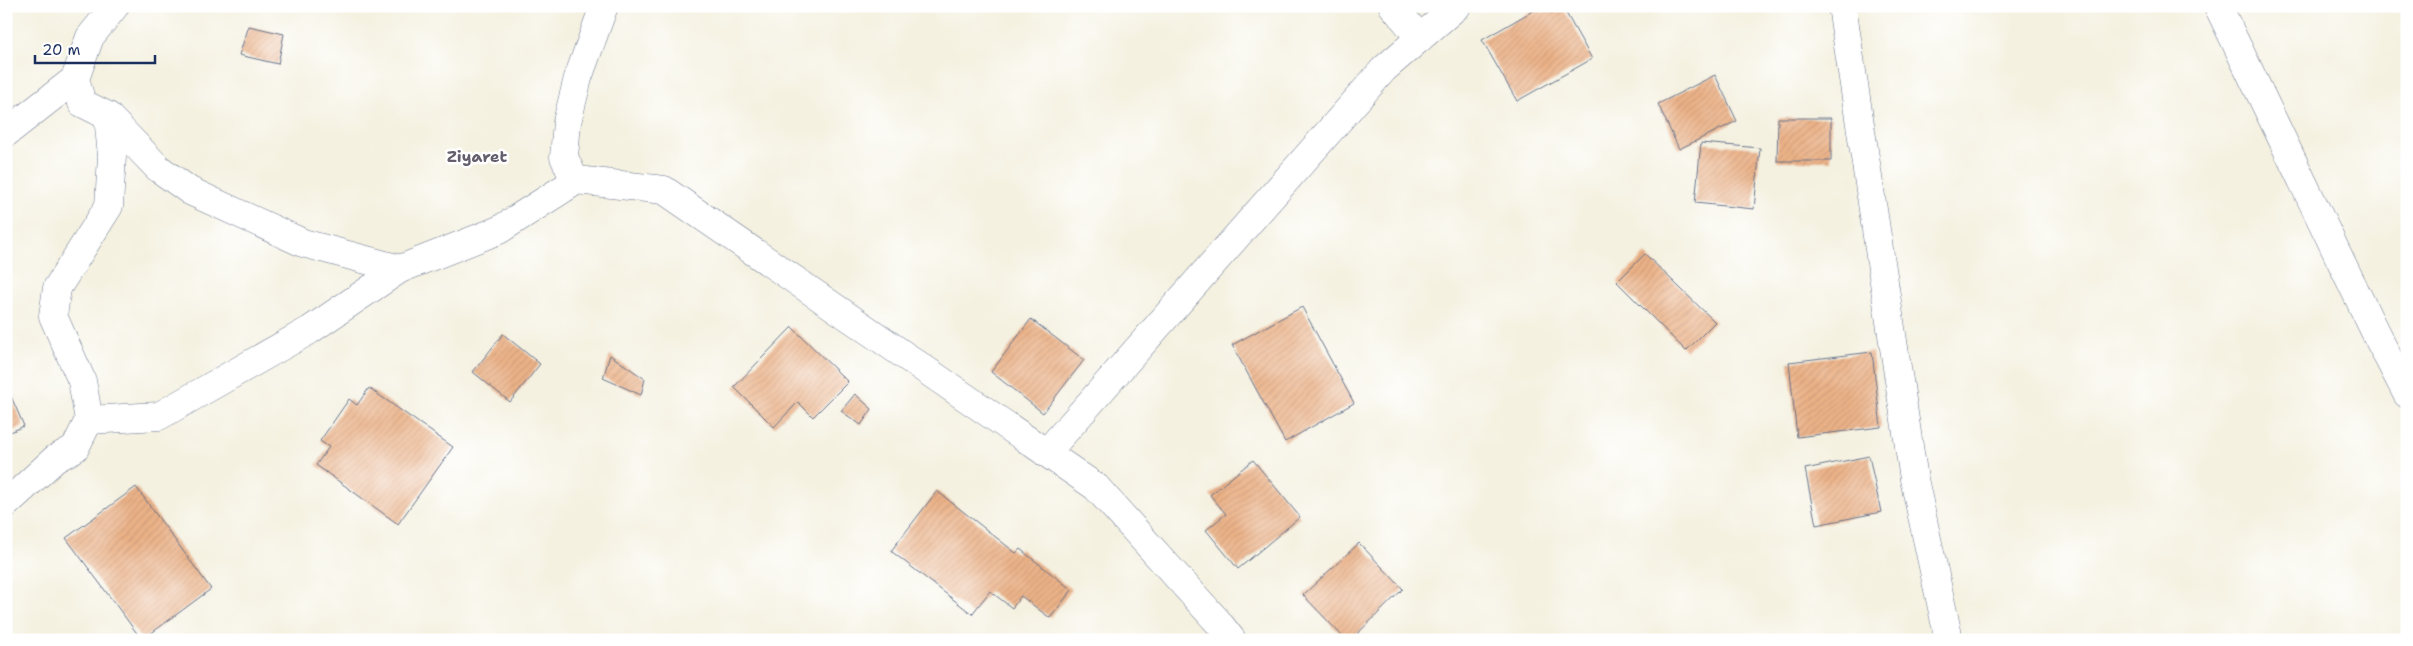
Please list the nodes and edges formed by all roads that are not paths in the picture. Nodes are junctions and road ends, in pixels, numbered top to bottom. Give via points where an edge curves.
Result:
1 (115, 6) edge
2 (604, 6) edge
3 (1393, 6) edge
4 (1457, 6) edge
5 (1842, 6) edge
6 (2218, 6) edge
7 (1420, 38) junction
8 (75, 79) junction
9 (108, 116) junction
10 (6, 133) edge
11 (575, 181) junction
12 (400, 270) junction
13 (2407, 394) edge
14 (89, 420) junction
15 (1046, 453) junction
16 (6, 504) edge
17 (1232, 640) edge
18 (1949, 640) edge

1 - 8 street via 90,37
2 - 11 street via 578,78 567,122 564,157
3 - 7 street
4 - 7 street
5 - 18 street via 1914,479
6 - 13 street
7 - 15 street via 1384,70
8 - 9 street via 82,103
8 - 10 street
9 - 12 street via 158,168 190,191 303,243
9 - 14 street via 112,156 109,206 57,288 53,316 82,381
11 - 12 street via 498,230
11 - 15 street via 664,190
12 - 14 street via 310,330 160,416
14 - 16 street via 75,448 55,459
15 - 17 street via 1096,487

